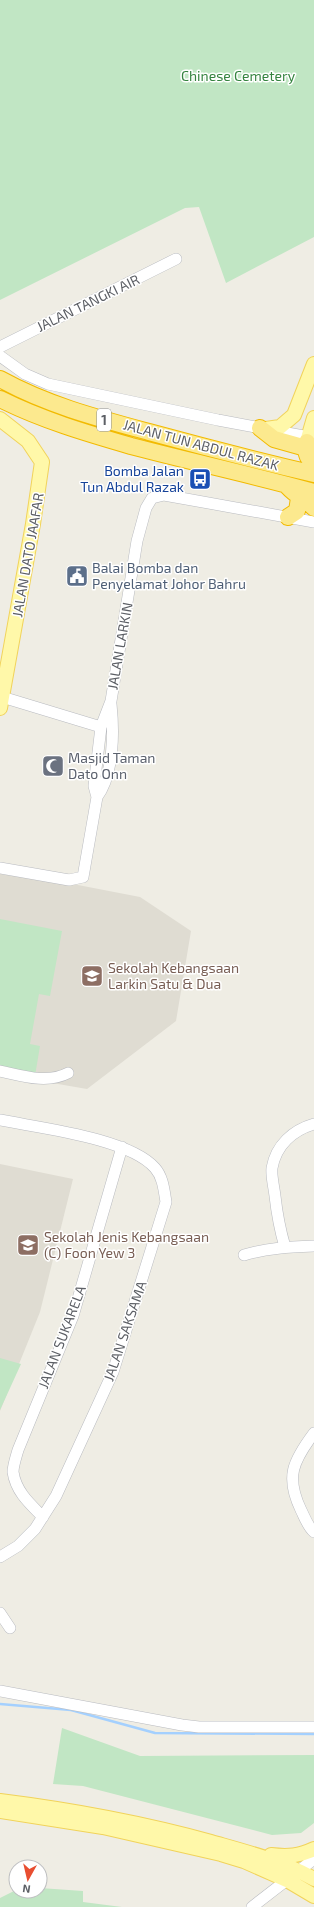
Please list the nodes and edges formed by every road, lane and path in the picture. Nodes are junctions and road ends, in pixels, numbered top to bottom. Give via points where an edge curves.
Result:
1 (176, 259) dead end
2 (0, 347) edge
3 (0, 356) edge
4 (314, 364) edge
5 (0, 379) edge
6 (0, 399) edge
7 (314, 418) edge
8 (0, 419) edge
9 (263, 428) junction
10 (310, 442) edge
11 (314, 465) edge
12 (314, 474) edge
13 (286, 484) junction
14 (314, 492) edge
15 (299, 498) junction
16 (314, 508) edge
17 (288, 517) junction
18 (314, 522) edge
19 (1, 702) edge
20 (111, 702) junction
21 (101, 727) junction
22 (110, 758) junction
23 (97, 797) junction
24 (0, 868) edge
25 (0, 1071) edge
26 (68, 1073) dead end
27 (0, 1120) edge
28 (314, 1125) edge
29 (122, 1147) junction
30 (314, 1246) edge
31 (285, 1247) junction
32 (244, 1255) dead end
33 (314, 1433) edge
34 (43, 1517) junction
35 (314, 1532) edge
36 (0, 1557) edge
37 (0, 1613) edge
38 (10, 1628) dead end
39 (0, 1691) edge
40 (314, 1726) edge
41 (0, 1801) edge
42 (0, 1811) edge
43 (314, 1849) edge
44 (243, 1850) junction
45 (314, 1859) edge
46 (299, 1871) junction
47 (314, 1879) edge
48 (287, 1880) junction
49 (314, 1896) edge
50 (252, 1907) edge

1 - 2 street, JALAN TANGKI AIR
3 - 9 street via 25,374 48,384
4 - 9 main road via 291,419 280,427
5 - 12 highway, JALAN TUN ABDUL RAZAK / 1 via 43,400 93,417
6 - 13 highway, JALAN TUN ABDUL RAZAK / 1 via 39,417 94,435
7 - 10 main road
8 - 19 main road, JALAN DATO JAAFAR via 28,441 42,462 31,539
9 - 10 highway via 274,439
10 - 11 highway via 307,456
13 - 14 highway, JALAN TUN ABDUL RAZAK / 1
13 - 15 highway
15 - 16 highway
15 - 17 highway via 297,511
17 - 18 street
17 - 20 street, JALAN LARKIN via 164,495 152,498 146,508 137,541
19 - 21 street
20 - 21 street, JALAN LARKIN
20 - 22 street, JALAN LARKIN via 113,733
21 - 22 street
21 - 23 street, JALAN LARKIN via 94,786
22 - 23 street, JALAN LARKIN via 104,788
23 - 24 street, JALAN LARKIN via 83,876 69,880
25 - 26 street via 39,1079
27 - 29 street, JALAN SAKSAMA
28 - 31 street via 292,1134 282,1144 272,1169 278,1223
29 - 34 street, JALAN SUKARELA via 73,1316 14,1464 13,1471 25,1500
29 - 34 street, JALAN SAKSAMA via 154,1167 162,1180 166,1202 113,1372 56,1496
30 - 31 street
31 - 32 street
33 - 35 street via 300,1452 294,1467 292,1484 298,1504
34 - 36 street, JALAN SAKSAMA via 35,1530 18,1546
37 - 38 street
39 - 40 street via 199,1727
41 - 44 main road via 164,1829
42 - 48 main road via 103,1827 221,1854
43 - 44 main road via 302,1855 289,1857
44 - 46 main road
45 - 46 street
46 - 47 main road
46 - 48 street
48 - 49 main road
48 - 50 street

